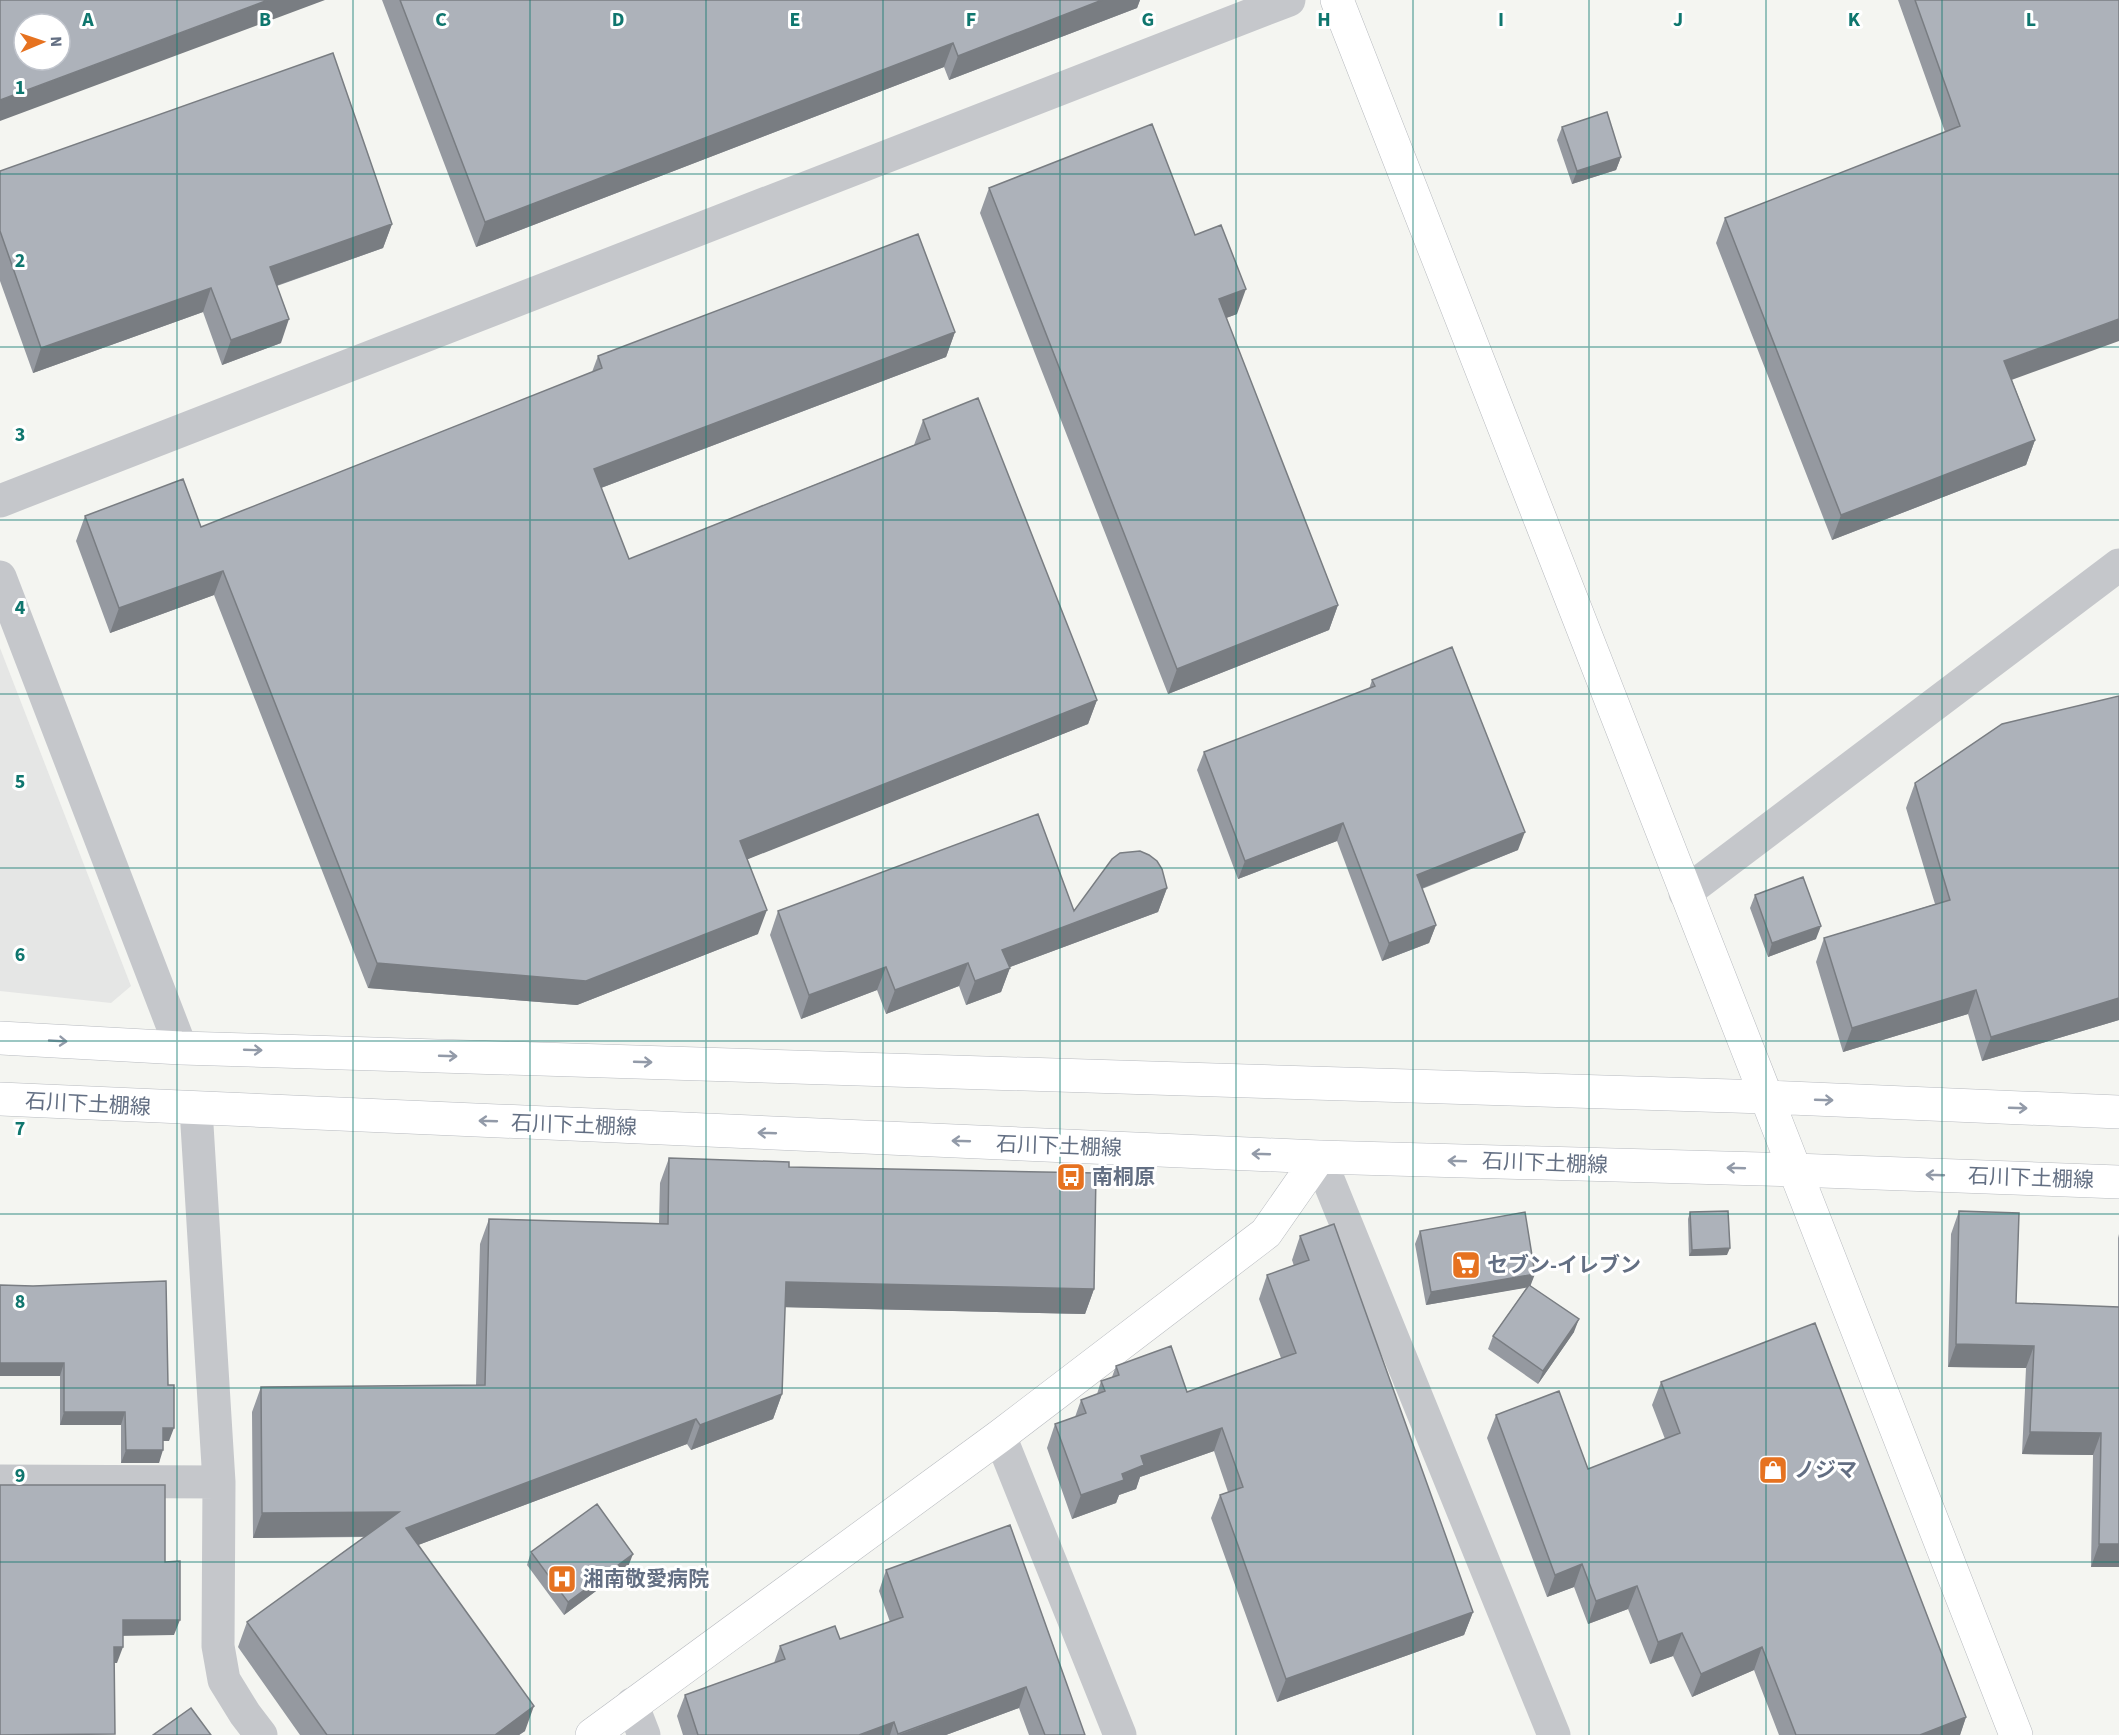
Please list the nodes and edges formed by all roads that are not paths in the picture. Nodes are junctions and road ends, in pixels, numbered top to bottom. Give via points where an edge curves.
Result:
1 (1289, 0) edge
2 (1337, 0) edge
3 (0, 501) edge
4 (2119, 565) edge
5 (0, 577) edge
6 (1686, 893) junction
7 (0, 1038) edge
8 (181, 1048) junction
9 (1765, 1097) junction
10 (0, 1099) edge
11 (196, 1108) junction
12 (2119, 1112) edge
13 (1320, 1157) junction
14 (1794, 1170) junction
15 (2119, 1182) edge
16 (1000, 1436) junction
17 (0, 1480) edge
18 (219, 1482) junction
19 (632, 1704) junction
20 (261, 1735) edge
21 (592, 1735) edge
22 (644, 1735) edge
23 (1120, 1735) edge
24 (1554, 1735) edge
25 (2016, 1735) edge

1 - 3 street
2 - 6 street
4 - 6 street
5 - 8 street
6 - 9 street
7 -> 8 street
8 -> 9 street
9 -> 12 street
9 - 14 street
10 - 11 street, 石川下土棚線
13 -> 11 street, 石川下土棚線
11 - 18 street
14 -> 13 street, 石川下土棚線
13 - 16 street via 1266,1233
13 - 24 street
15 -> 14 street, 石川下土棚線
14 - 25 street
16 - 19 street
16 - 23 street
17 - 18 street
18 - 20 street via 218,1646 225,1680
19 - 21 street
19 - 22 street

